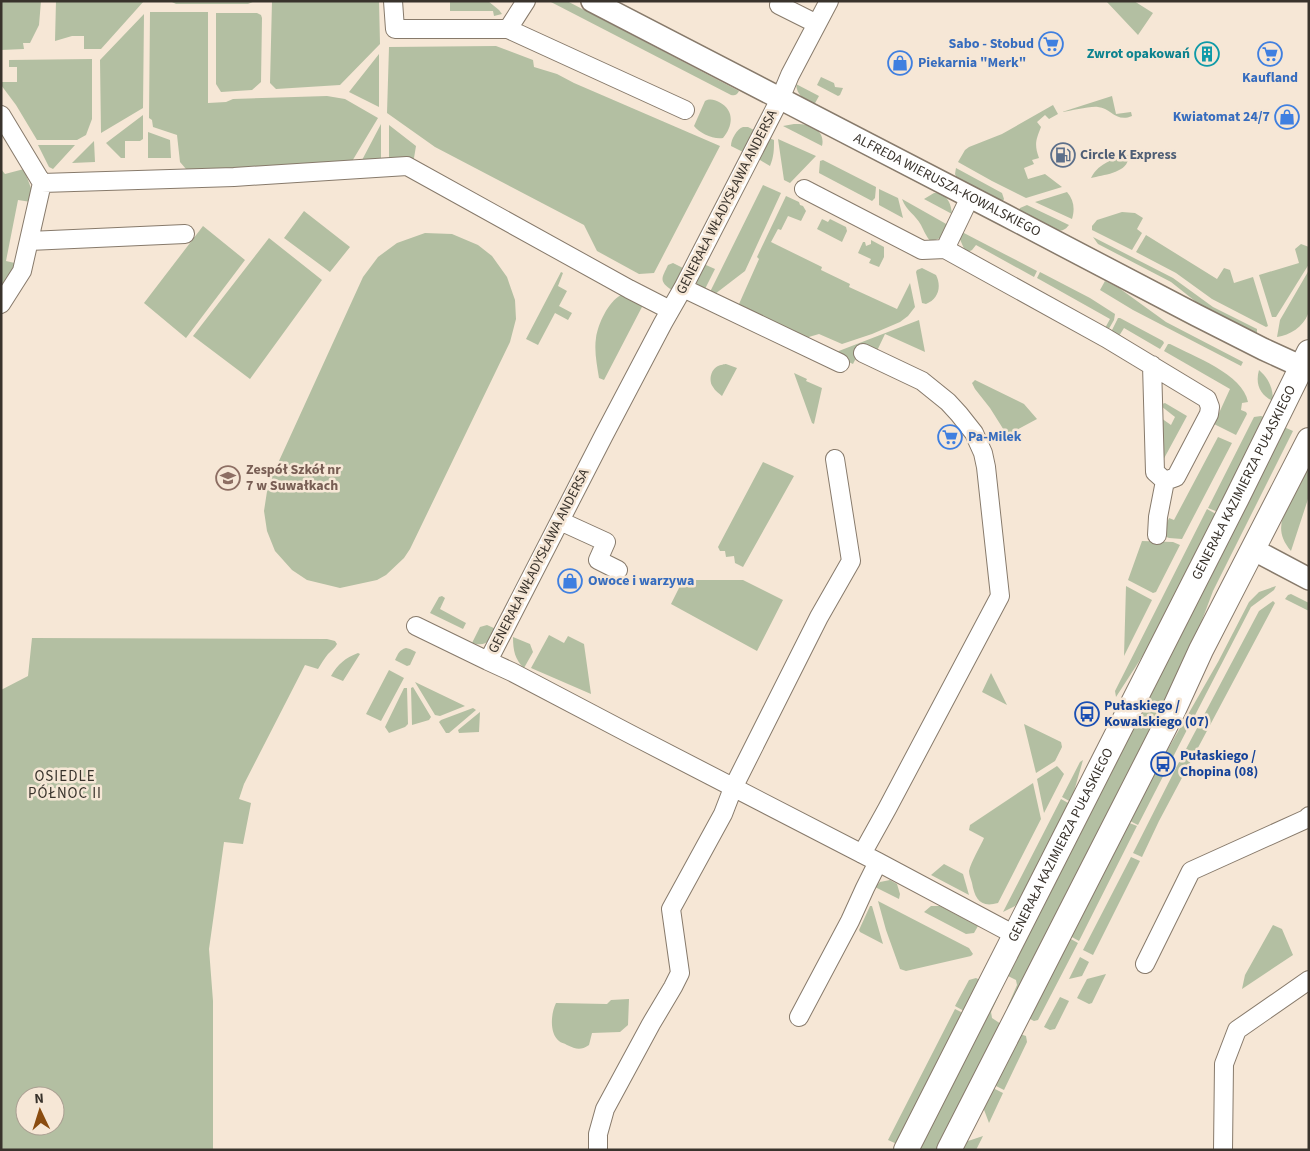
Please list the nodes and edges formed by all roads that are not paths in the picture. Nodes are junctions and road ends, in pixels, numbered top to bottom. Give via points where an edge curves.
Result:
1 (393, 1) edge
2 (526, 1) edge
3 (592, 1) edge
4 (829, 1) edge
5 (779, 5) dead end
6 (817, 24) junction
7 (508, 29) junction
8 (780, 99) junction
9 (685, 110) dead end
10 (1, 115) edge
11 (42, 183) junction
12 (804, 188) dead end
13 (970, 197) junction
14 (185, 234) dead end
15 (29, 241) junction
16 (945, 249) junction
17 (683, 288) junction
18 (1, 304) edge
19 (670, 310) junction
20 (863, 353) dead end
21 (840, 363) dead end
22 (1306, 363) edge
23 (1152, 365) junction
24 (1309, 440) edge
25 (835, 459) dead end
26 (1165, 481) junction
27 (560, 521) junction
28 (1157, 535) dead end
29 (1254, 550) junction
30 (618, 570) dead end
31 (1309, 579) edge
32 (416, 626) dead end
33 (488, 660) junction
34 (733, 788) junction
35 (1309, 816) edge
36 (862, 854) junction
37 (878, 862) junction
38 (1015, 935) junction
39 (1145, 964) dead end
40 (1309, 980) edge
41 (798, 1017) dead end
42 (598, 1150) edge
43 (906, 1150) edge
44 (949, 1150) edge
45 (1223, 1150) edge

1 - 7 street via 395,29
2 - 7 street
3 - 8 street, ALFREDA WIERUSZA-KOWALSKIEGO
4 - 6 street, GENERAŁA WŁADYSŁAWA ANDERSA
5 - 6 street
6 - 8 street, GENERAŁA WŁADYSŁAWA ANDERSA
7 - 9 street
8 - 13 street, ALFREDA WIERUSZA-KOWALSKIEGO
8 - 17 street, GENERAŁA WŁADYSŁAWA ANDERSA
10 - 11 street
11 - 15 street
11 - 19 street via 407,166
12 - 16 street via 922,250
13 - 16 street
13 - 22 street, ALFREDA WIERUSZA-KOWALSKIEGO via 1256,346
14 - 15 street
15 - 18 street via 22,271
16 - 23 street
17 - 19 street, GENERAŁA WŁADYSŁAWA ANDERSA
17 - 21 street
19 - 27 street, GENERAŁA WŁADYSŁAWA ANDERSA
20 - 36 street via 922,381 948,402 974,432 986,467 1000,596
22 - 38 main road, GENERAŁA KAZIMIERZA PUŁASKIEGO
23 - 26 street via 1155,472
23 - 26 street via 1203,396 1210,407 1176,477
24 - 29 main road
25 - 34 street via 851,561
26 - 28 street
27 - 30 street via 606,542 598,560
27 - 33 street, GENERAŁA WŁADYSŁAWA ANDERSA
29 - 31 street
29 - 44 main road
32 - 33 street
33 - 34 street, GENERAŁA WŁADYSŁAWA ANDERSA
34 - 36 street, GENERAŁA WŁADYSŁAWA ANDERSA
34 - 42 street via 723,814 671,909 680,973 605,1109 598,1134
35 - 39 street via 1191,871
36 - 37 street, GENERAŁA WŁADYSŁAWA ANDERSA
37 - 38 street, GENERAŁA WŁADYSŁAWA ANDERSA
37 - 41 street via 850,922
38 - 43 main road, GENERAŁA KAZIMIERZA PUŁASKIEGO
40 - 45 street via 1238,1030 1224,1064

